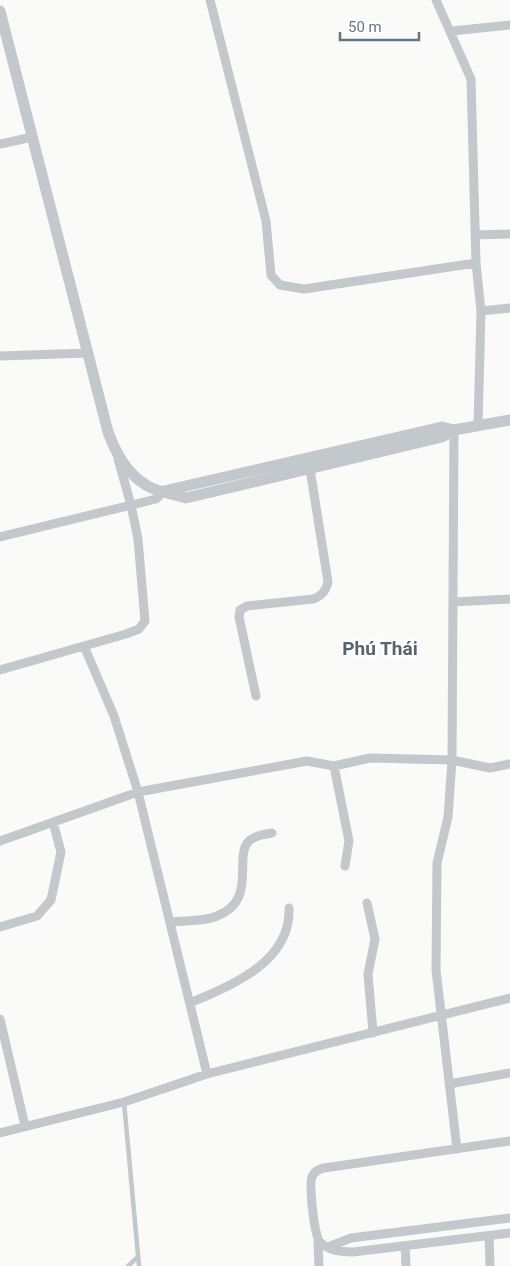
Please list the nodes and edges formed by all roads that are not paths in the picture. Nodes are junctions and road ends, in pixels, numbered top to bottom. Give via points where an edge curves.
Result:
1 (210, 0) edge
2 (436, 0) edge
3 (0, 11) edge
4 (510, 25) edge
5 (452, 31) junction
6 (32, 137) junction
7 (0, 144) edge
8 (510, 234) edge
9 (475, 235) junction
10 (476, 262) junction
11 (510, 308) edge
12 (481, 311) junction
13 (88, 353) junction
14 (0, 356) edge
15 (508, 423) edge
16 (478, 426) junction
17 (454, 430) junction
18 (116, 451) junction
19 (310, 469) junction
20 (164, 491) junction
21 (131, 505) junction
22 (0, 538) edge
23 (510, 599) edge
24 (453, 602) junction
25 (84, 646) junction
26 (0, 670) edge
27 (256, 696) dead end
28 (452, 760) junction
29 (510, 764) edge
30 (334, 766) junction
31 (138, 792) junction
32 (53, 822) junction
33 (272, 833) dead end
34 (0, 841) edge
35 (345, 866) dead end
36 (367, 903) dead end
37 (289, 908) dead end
38 (171, 922) junction
39 (0, 927) edge
40 (510, 998) edge
41 (190, 1003) junction
42 (441, 1014) junction
43 (0, 1019) edge
44 (373, 1032) junction
45 (510, 1073) edge
46 (207, 1074) junction
47 (449, 1084) junction
48 (124, 1102) junction
49 (25, 1126) junction
50 (0, 1133) edge
51 (510, 1141) edge
52 (457, 1148) junction
53 (510, 1218) edge
54 (510, 1233) edge
55 (489, 1236) junction
56 (318, 1241) junction
57 (405, 1246) junction
58 (328, 1247) junction
59 (138, 1257) junction
60 (128, 1266) edge
61 (139, 1266) edge
62 (319, 1266) edge
63 (406, 1266) edge
64 (490, 1266) edge

1 - 10 street via 266,221 269,263 280,286 304,289
2 - 5 street
3 - 6 street
4 - 5 street
5 - 9 street via 471,79
6 - 7 street
6 - 13 street
8 - 9 street
9 - 10 street
10 - 12 street
11 - 12 street
12 - 16 street
13 - 14 street
13 - 18 street
15 - 16 street
16 - 17 street
17 - 19 street via 442,437
17 - 20 street via 442,427
17 - 24 street
18 - 20 street via 128,470 147,486
18 - 21 street
19 - 20 street via 186,498
19 - 27 street via 328,582 313,599 247,606 240,610
20 - 21 street via 156,498
21 - 22 street
21 - 25 street via 138,539 145,621 139,629
23 - 24 street
24 - 28 street
25 - 26 street
25 - 31 street via 114,716
28 - 29 street via 490,768
28 - 30 street via 370,758
28 - 42 street via 448,817 437,864 436,970
30 - 31 street via 307,761
30 - 35 street via 349,841
31 - 32 street
31 - 38 street
32 - 34 street
32 - 39 street via 61,852 51,900 37,916
33 - 38 street via 248,841 241,891 233,905 211,918
36 - 44 street via 375,939 368,980
37 - 41 street via 282,943 268,959 236,982
38 - 41 street
40 - 42 street
41 - 46 street
42 - 44 street
42 - 47 street
43 - 49 street
44 - 46 street
45 - 47 street
46 - 48 street
47 - 52 street
48 - 49 street
48 - 59 lane
49 - 50 street
51 - 52 street
52 - 56 street via 320,1169 311,1180
53 - 58 street via 351,1238
54 - 55 street
55 - 57 street
55 - 64 street
56 - 58 street
56 - 62 street
57 - 58 street via 353,1252 338,1252
57 - 63 street
59 - 60 lane
59 - 61 lane

